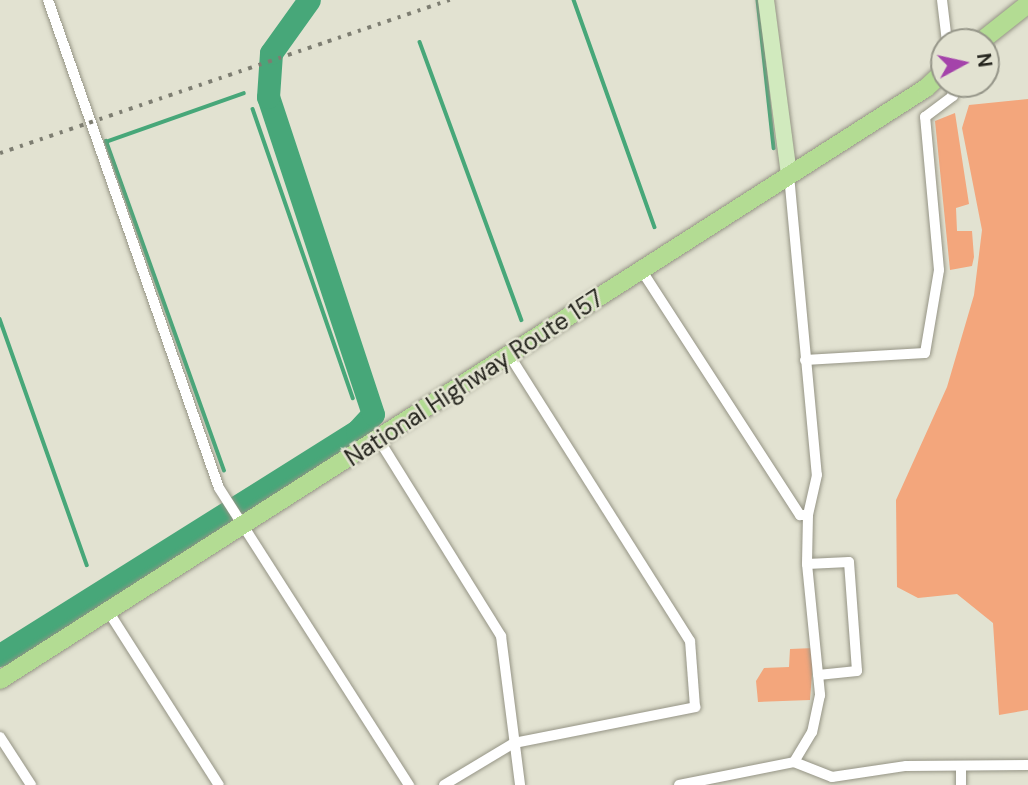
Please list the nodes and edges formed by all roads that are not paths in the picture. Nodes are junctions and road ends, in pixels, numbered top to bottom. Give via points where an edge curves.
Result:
1 (48, 0) edge
2 (766, 0) edge
3 (942, 0) edge
4 (1028, 4) edge
5 (945, 28) edge
6 (998, 28) edge
7 (930, 80) edge
8 (950, 98) edge
9 (789, 174) junction
10 (642, 271) junction
11 (510, 356) junction
12 (806, 360) junction
13 (379, 439) junction
14 (808, 515) junction
15 (241, 520) junction
16 (807, 564) junction
17 (108, 611) junction
18 (818, 675) junction
19 (0, 680) edge
20 (0, 737) edge
21 (514, 743) junction
22 (794, 762) junction
23 (1028, 765) edge
24 (961, 767) junction
25 (31, 785) edge
26 (219, 785) edge
27 (409, 785) edge
28 (444, 785) edge
29 (520, 785) edge
30 (679, 785) edge
31 (961, 785) edge

1 - 15 street via 224,496
2 - 9 main road
3 - 5 street
4 - 6 highway
7 - 9 highway, National Highway Route 157
8 - 12 street via 925,117 939,270 925,353
9 - 10 highway, National Highway Route 157
9 - 12 street
10 - 11 highway, National Highway Route 157
10 - 14 street via 800,514
11 - 13 highway, National Highway Route 157
11 - 21 street via 690,640 695,707
12 - 14 street via 817,475
13 - 15 highway, National Highway Route 157
13 - 21 street via 501,636
14 - 16 street
15 - 17 highway, National Highway Route 157
15 - 27 street
16 - 18 street
16 - 18 street via 849,562 857,671
17 - 19 highway, National Highway Route 157
17 - 26 street
18 - 22 street via 813,732
20 - 25 street
21 - 28 street
21 - 29 street
22 - 24 street via 832,777 906,766
22 - 30 street
23 - 24 street
24 - 31 street

